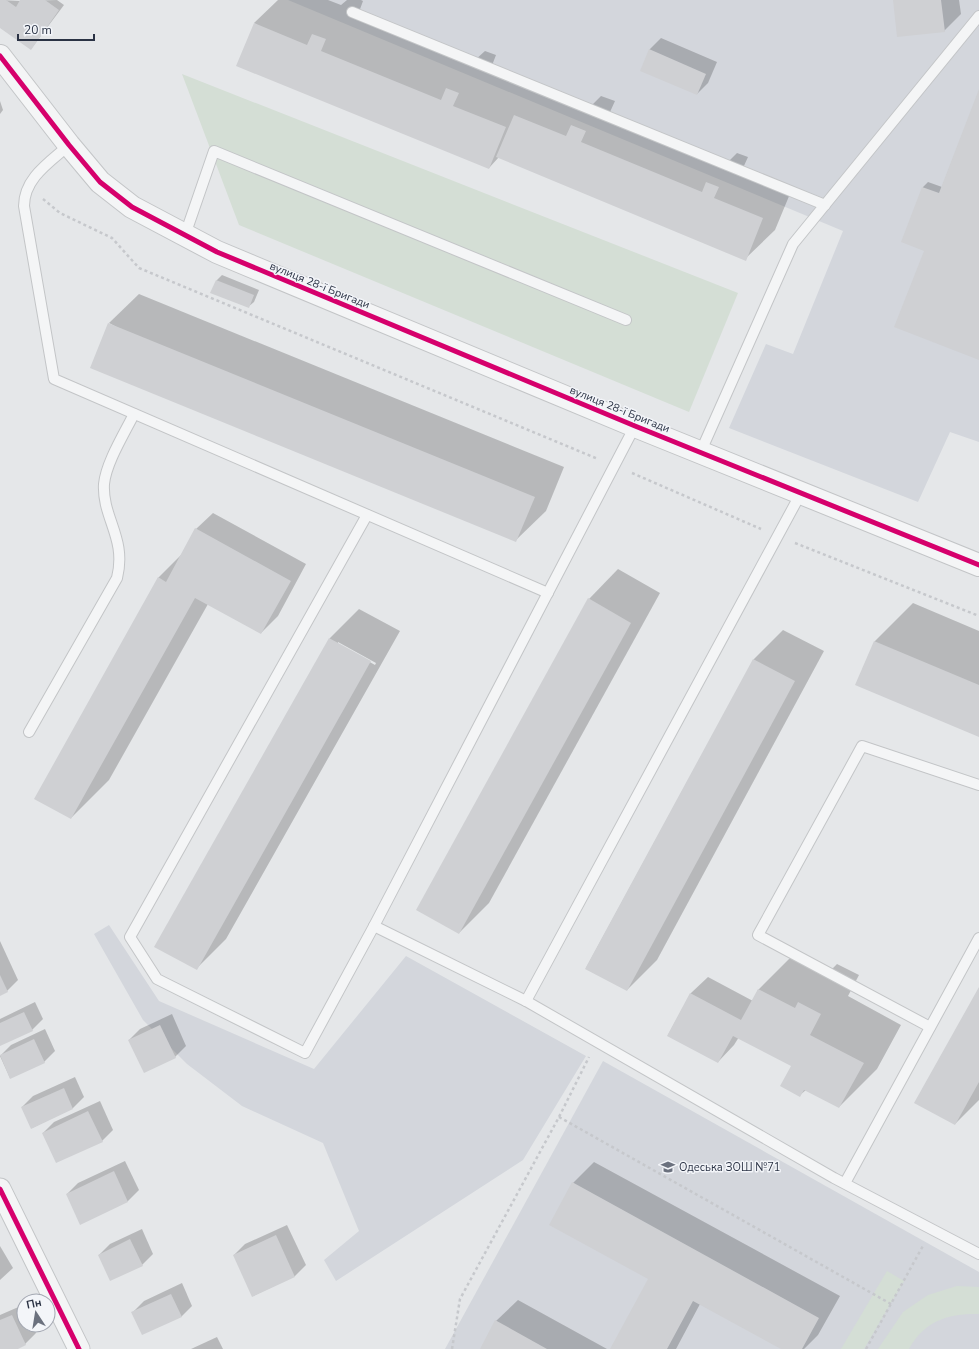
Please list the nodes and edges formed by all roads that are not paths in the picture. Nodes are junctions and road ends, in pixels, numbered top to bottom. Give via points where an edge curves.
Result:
1 (352, 12) dead end
2 (979, 16) edge
3 (0, 56) edge
4 (69, 145) junction
5 (825, 205) junction
6 (185, 235) junction
7 (626, 320) dead end
8 (134, 414) junction
9 (635, 426) junction
10 (701, 451) junction
11 (801, 493) junction
12 (367, 515) junction
13 (979, 565) edge
14 (548, 593) junction
15 (29, 732) dead end
16 (979, 784) edge
17 (374, 926) junction
18 (979, 938) edge
19 (526, 1001) junction
20 (930, 1027) junction
21 (845, 1183) junction
22 (0, 1189) edge
23 (979, 1254) edge
24 (79, 1349) edge

1 - 5 lane
2 - 5 lane
3 - 4 street, вулиця 28-ї Бригади
4 - 6 street, вулиця 28-ї Бригади via 100,182 132,207
4 - 8 lane via 40,171 28,185 24,196 54,379
5 - 10 lane via 793,244
6 - 7 lane via 214,151
6 - 9 street, вулиця 28-ї Бригади via 254,268
8 - 12 lane
8 - 15 lane via 105,474 105,500 119,546 120,563 117,578
9 - 10 street, вулиця 28-ї Бригади
9 - 14 lane
10 - 11 street, вулиця 28-ї Бригади
11 - 13 street, вулиця 28-ї Бригади
11 - 19 lane
12 - 14 lane
12 - 17 lane via 130,938 158,979 305,1053
14 - 17 lane
16 - 20 lane via 862,746 758,935
17 - 19 lane
18 - 20 lane
19 - 21 lane
20 - 21 lane
21 - 23 lane
22 - 24 street

